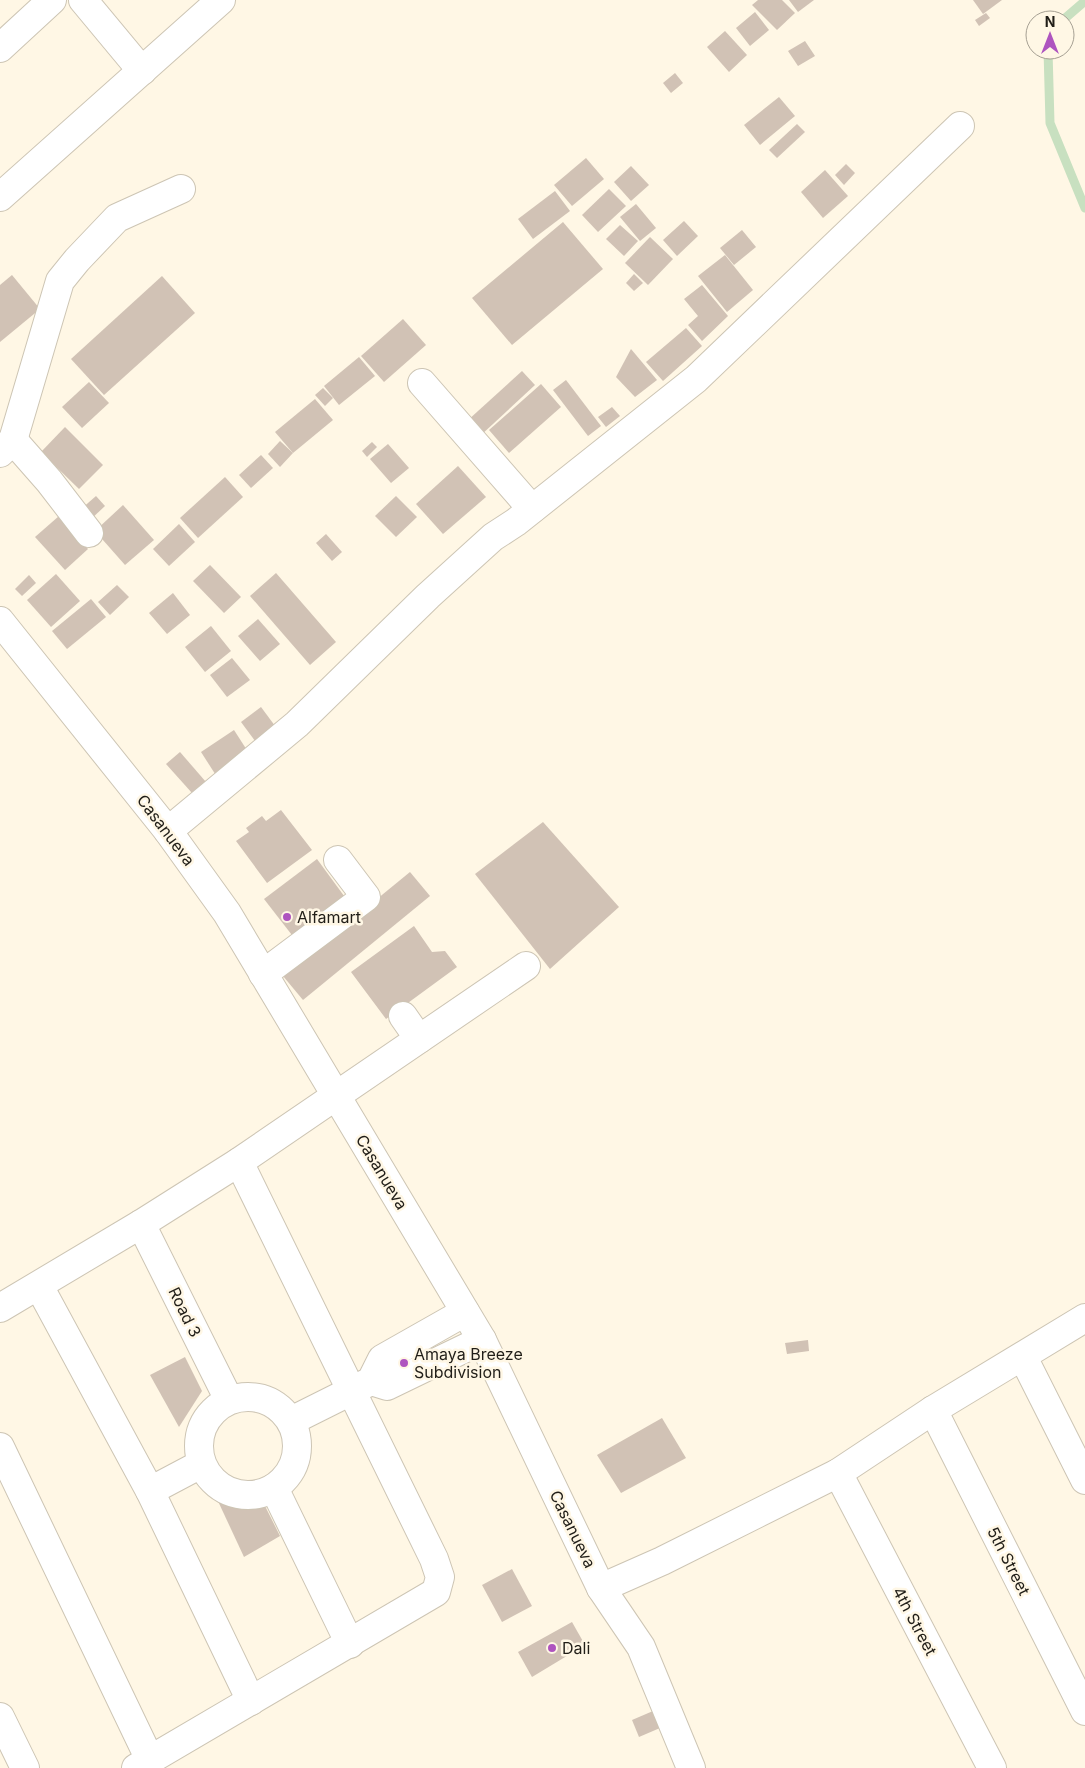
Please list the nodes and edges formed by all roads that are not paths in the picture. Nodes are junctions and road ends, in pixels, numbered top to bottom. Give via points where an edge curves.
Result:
1 (52, 0) edge
2 (83, 0) edge
3 (221, 0) edge
4 (0, 48) edge
5 (142, 71) junction
6 (960, 126) dead end
7 (181, 190) dead end
8 (0, 197) edge
9 (422, 383) dead end
10 (7, 447) edge
11 (532, 509) junction
12 (89, 532) dead end
13 (2, 626) edge
14 (168, 831) junction
15 (338, 860) dead end
16 (526, 966) dead end
17 (263, 974) junction
18 (403, 1016) dead end
19 (419, 1039) junction
20 (336, 1095) junction
21 (239, 1162) junction
22 (141, 1224) junction
23 (39, 1286) junction
24 (0, 1308) edge
25 (465, 1312) junction
26 (1085, 1318) edge
27 (482, 1340) junction
28 (1024, 1357) junction
29 (362, 1386) junction
30 (229, 1400) junction
31 (933, 1410) junction
32 (291, 1421) junction
33 (0, 1447) edge
34 (201, 1464) junction
35 (838, 1473) junction
36 (1085, 1480) edge
37 (274, 1488) junction
38 (150, 1492) junction
39 (602, 1588) junction
40 (350, 1644) junction
41 (251, 1701) junction
42 (1085, 1711) edge
43 (0, 1717) edge
44 (143, 1764) edge
45 (25, 1768) edge
46 (691, 1768) edge
47 (992, 1768) edge

1 - 4 street
2 - 5 street
3 - 5 street
5 - 8 street
6 - 11 street via 696,379
7 - 10 street via 117,218 60,281
9 - 11 street
10 - 12 street via 49,481
11 - 14 street via 493,537 428,596 297,724
13 - 14 street, Casanueva
14 - 17 street, Casanueva via 227,913
15 - 17 street via 366,896
16 - 19 street
17 - 20 street, Casanueva
18 - 19 street
19 - 20 street
20 - 21 street
20 - 25 street, Casanueva
21 - 22 street
21 - 29 street
22 - 23 street
22 - 30 street, Road 3
23 - 24 street
23 - 38 street
25 - 27 street, Casanueva
25 - 29 street via 382,1359
26 - 28 street
27 - 29 street via 388,1386
27 - 39 street, Casanueva
28 - 31 street
28 - 36 street
29 - 32 street
29 - 40 street via 440,1578 436,1592
30 - 32 street via 257,1397 270,1402
30 - 34 street via 216,1408 202,1427 198,1449
31 - 35 street
31 - 42 street, 5th Street
32 - 37 street via 297,1443 294,1465
33 - 44 street
34 - 37 street via 210,1479 224,1490 241,1495 258,1494
34 - 38 street
35 - 39 street
35 - 47 street, 4th Street
37 - 40 street
38 - 41 street
39 - 46 street, Casanueva via 641,1647
40 - 41 street
41 - 44 street
43 - 45 street

